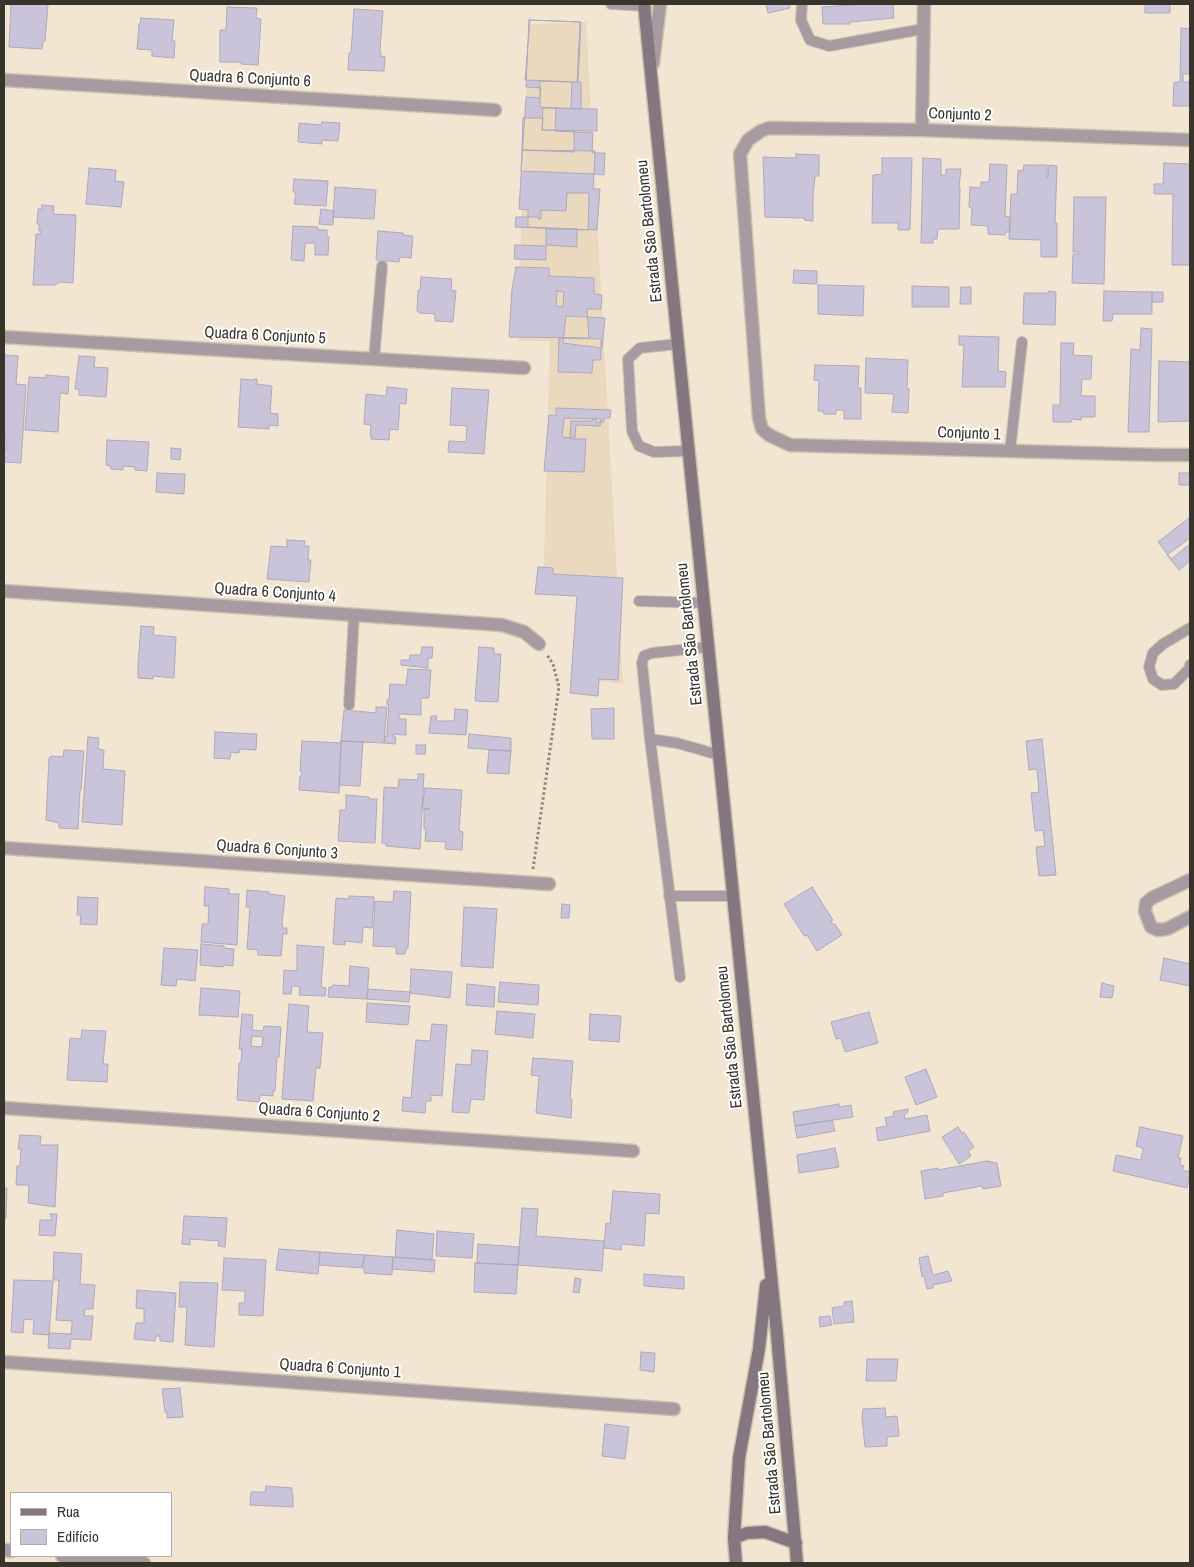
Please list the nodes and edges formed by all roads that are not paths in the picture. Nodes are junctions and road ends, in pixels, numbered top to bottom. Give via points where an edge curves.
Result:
1 (611, 4) edge
2 (660, 4) edge
3 (802, 4) edge
4 (924, 4) edge
5 (644, 5) edge
6 (923, 29) junction
7 (651, 75) junction
8 (4, 80) edge
9 (495, 110) dead end
10 (922, 130) junction
11 (1190, 140) edge
12 (382, 266) dead end
13 (4, 337) edge
14 (1022, 342) dead end
15 (678, 344) junction
16 (374, 359) junction
17 (524, 368) dead end
18 (759, 418) joint
19 (688, 451) junction
20 (1010, 451) junction
21 (1190, 455) edge
22 (4, 591) edge
23 (639, 601) dead end
24 (704, 603) junction
25 (354, 615) junction
26 (1190, 628) edge
27 (539, 644) road end
28 (708, 647) junction
29 (1190, 665) edge
30 (349, 705) dead end
31 (650, 739) junction
32 (719, 755) junction
33 (4, 848) edge
34 (1190, 880) edge
35 (549, 884) dead end
36 (669, 896) junction
37 (732, 896) junction
38 (1190, 917) edge
39 (680, 977) dead end
40 (4, 1108) edge
41 (633, 1151) dead end
42 (769, 1260) junction
43 (4, 1362) edge
44 (674, 1409) dead end
45 (734, 1538) junction
46 (796, 1543) junction
47 (74, 1557) edge
48 (144, 1563) edge
49 (736, 1563) edge
50 (798, 1563) edge

1 - 5 lane
2 - 7 street
3 - 6 lane via 800,20 810,40 830,46
4 - 6 street
5 - 7 street, Estrada São Bartolomeu
6 - 10 street
7 - 15 street, Estrada São Bartolomeu
8 - 9 street, Quadra 6 Conjunto 6
10 - 11 street, Conjunto 2
10 - 18 street, Conjunto 2 via 769,128 748,140 740,154
12 - 16 lane
13 - 16 street, Quadra 6 Conjunto 5
14 - 20 lane
15 - 19 street, Estrada São Bartolomeu
15 - 19 lane via 640,348 628,359 632,431 639,446 654,452
16 - 17 street, Quadra 6 Conjunto 5
18 - 20 street, Conjunto 1 via 762,429 790,445
19 - 24 street, Estrada São Bartolomeu
20 - 21 street, Conjunto 1
22 - 25 street, Quadra 6 Conjunto 4
23 - 24 lane
24 - 28 street, Estrada São Bartolomeu
25 - 27 street, Quadra 6 Conjunto 4 via 502,625 524,632
25 - 30 lane
26 - 29 lane via 1153,653 1150,667 1153,679 1162,685 1174,684
28 - 31 lane via 644,656
28 - 32 street, Estrada São Bartolomeu
31 - 32 lane
31 - 36 lane
32 - 37 street, Estrada São Bartolomeu
33 - 35 street, Quadra 6 Conjunto 3
34 - 38 street via 1152,898 1146,903 1145,912 1151,927 1158,930
36 - 37 lane
36 - 39 lane
37 - 42 street, Estrada São Bartolomeu
40 - 41 street, Quadra 6 Conjunto 2
42 - 45 street, Estrada São Bartolomeu via 759,1350 740,1458
42 - 46 street, Estrada São Bartolomeu
43 - 44 street, Quadra 6 Conjunto 1
45 - 46 street via 765,1532
45 - 49 street, Estrada São Bartolomeu
46 - 50 street, Estrada São Bartolomeu
47 - 48 street

